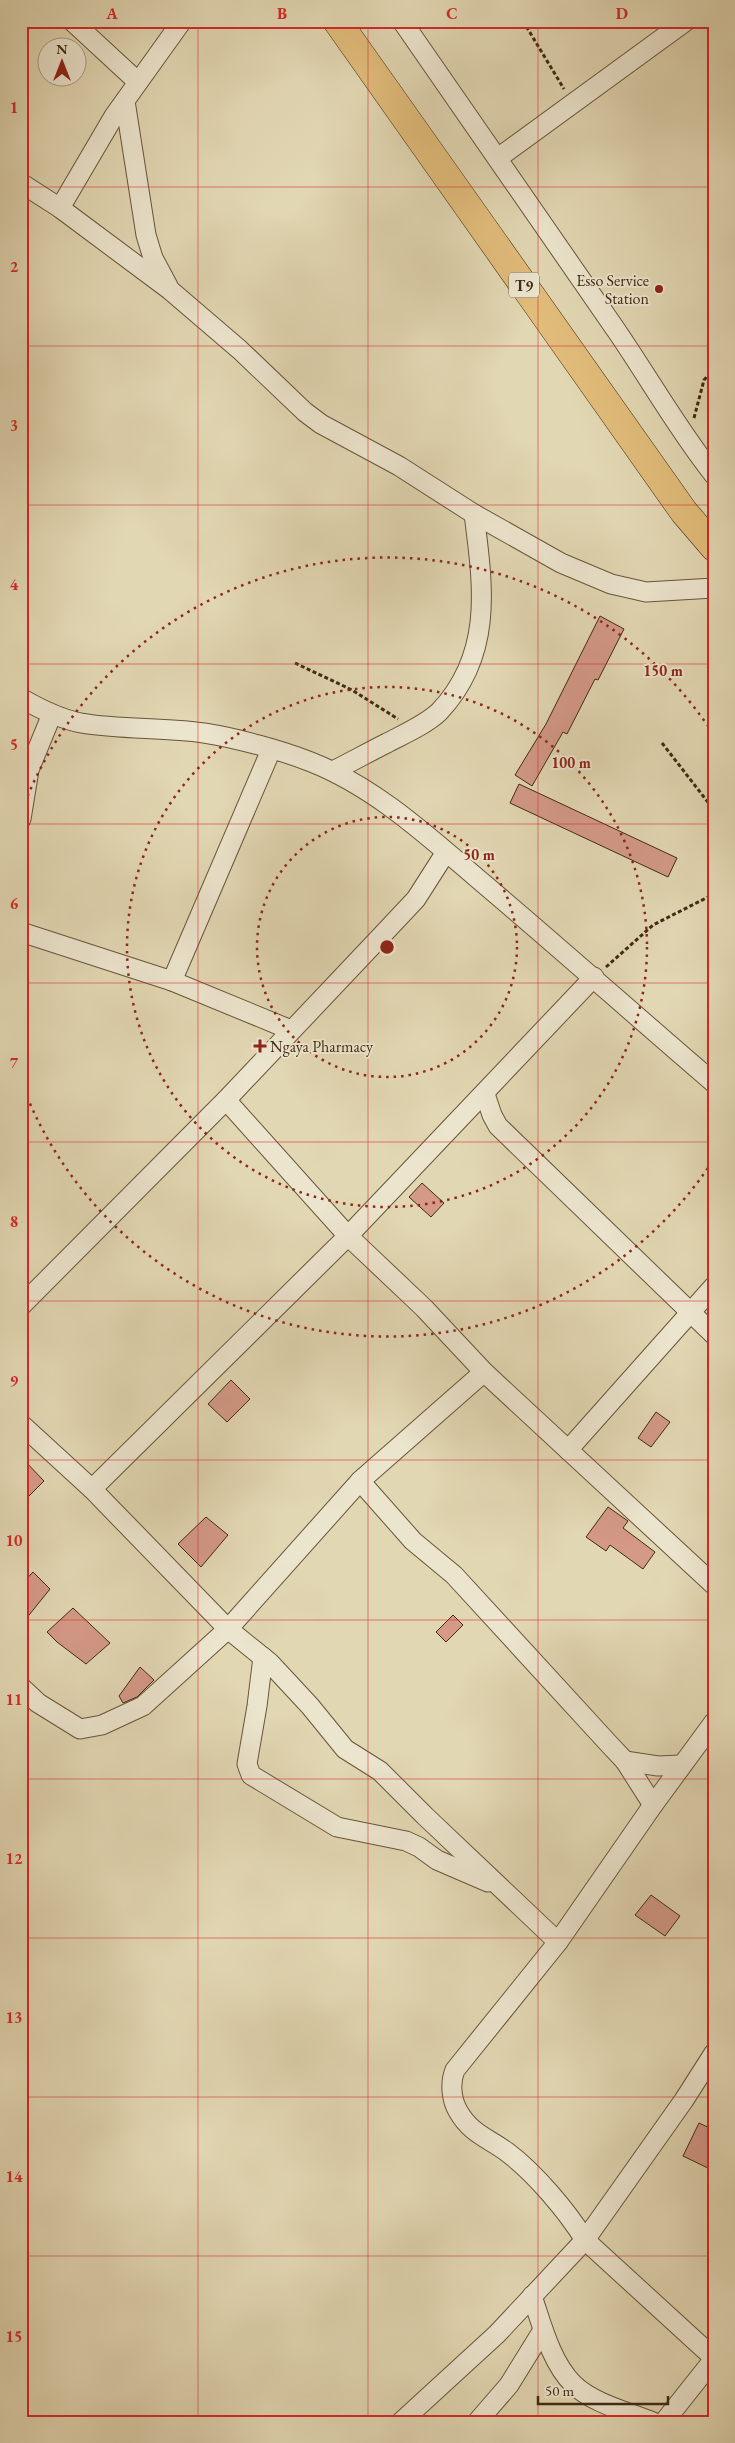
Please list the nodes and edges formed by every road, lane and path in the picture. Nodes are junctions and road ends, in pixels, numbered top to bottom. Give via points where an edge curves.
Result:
1 (72, 21) edge
2 (182, 21) edge
3 (337, 21) edge
4 (402, 21) edge
5 (523, 21) edge
6 (686, 21) edge
7 (138, 82) junction
8 (125, 101) junction
9 (572, 102) junction
10 (498, 158) junction
11 (21, 184) edge
12 (60, 208) junction
13 (170, 290) junction
14 (714, 369) edge
15 (688, 440) junction
16 (714, 475) edge
17 (474, 514) junction
18 (714, 547) edge
19 (714, 588) edge
20 (295, 664) dead end
21 (21, 698) edge
22 (52, 714) junction
23 (414, 729) junction
24 (662, 743) dead end
25 (271, 750) junction
26 (333, 771) junction
27 (714, 810) edge
28 (21, 819) edge
29 (446, 852) junction
30 (714, 894) edge
31 (21, 932) edge
32 (594, 977) junction
33 (172, 981) junction
34 (290, 1030) junction
35 (714, 1083) edge
36 (485, 1094) junction
37 (226, 1100) junction
38 (460, 1119) junction
39 (498, 1126) junction
40 (348, 1236) junction
41 (714, 1286) edge
42 (21, 1306) edge
43 (690, 1312) junction
44 (714, 1335) edge
45 (484, 1372) junction
46 (21, 1424) edge
47 (568, 1450) junction
48 (360, 1481) junction
49 (92, 1489) junction
50 (714, 1585) edge
51 (228, 1629) junction
52 (263, 1657) junction
53 (21, 1687) edge
54 (714, 1722) edge
55 (625, 1761) junction
56 (680, 1766) junction
57 (652, 1805) junction
58 (499, 1886) junction
59 (558, 1942) junction
60 (714, 2053) edge
61 (585, 2240) junction
62 (532, 2296) junction
63 (543, 2330) junction
64 (714, 2359) edge
65 (401, 2422) edge
66 (477, 2422) edge
67 (653, 2422) edge
68 (664, 2422) edge

1 - 7 street
2 - 7 street
3 - 18 highway, T9 via 684,512
4 - 10 street
5 - 9 path
6 - 9 street
7 - 8 street
8 - 12 street
8 - 13 street via 146,235 153,258
9 - 10 street
10 - 15 street via 654,385
11 - 12 street
12 - 13 street
13 - 17 street via 321,424 399,466
14 - 15 path via 704,380
15 - 16 street
17 - 19 street via 561,563 610,584 646,592
17 - 23 street via 483,583 483,612 475,648 462,679 438,712
20 - 23 path via 352,690
21 - 22 street
22 - 25 street via 81,723 205,733
22 - 28 street via 29,770
23 - 26 street
24 - 27 path
25 - 26 street
25 - 33 street
26 - 29 street via 382,801
29 - 32 street
29 - 34 street via 416,899
30 - 32 path via 653,925
31 - 33 street
32 - 35 street
32 - 36 street
33 - 34 street
34 - 37 street
36 - 38 street
36 - 39 street
37 - 40 street
37 - 42 street
38 - 39 street
38 - 40 street
39 - 43 street
40 - 45 street via 424,1308
40 - 49 street
41 - 43 street
43 - 44 street
43 - 47 street
45 - 47 street
45 - 48 street
46 - 49 street
47 - 50 street
48 - 51 street
48 - 55 street via 413,1541 454,1575
49 - 51 street
51 - 52 street
51 - 53 street via 143,1706 102,1725 80,1729 38,1703
52 - 58 street via 345,1749 380,1771
52 - 58 street via 247,1764 251,1775 337,1827 406,1841 436,1860
54 - 56 street
55 - 56 street
55 - 57 street
56 - 57 street
57 - 59 street
58 - 59 street
59 - 61 street via 455,2070 452,2082 458,2112 480,2136 506,2152 564,2210
60 - 61 street
61 - 62 street
61 - 64 street
62 - 63 street
62 - 65 street via 497,2334
63 - 66 street via 509,2385
63 - 67 street via 562,2370 574,2385 592,2397
64 - 68 street

